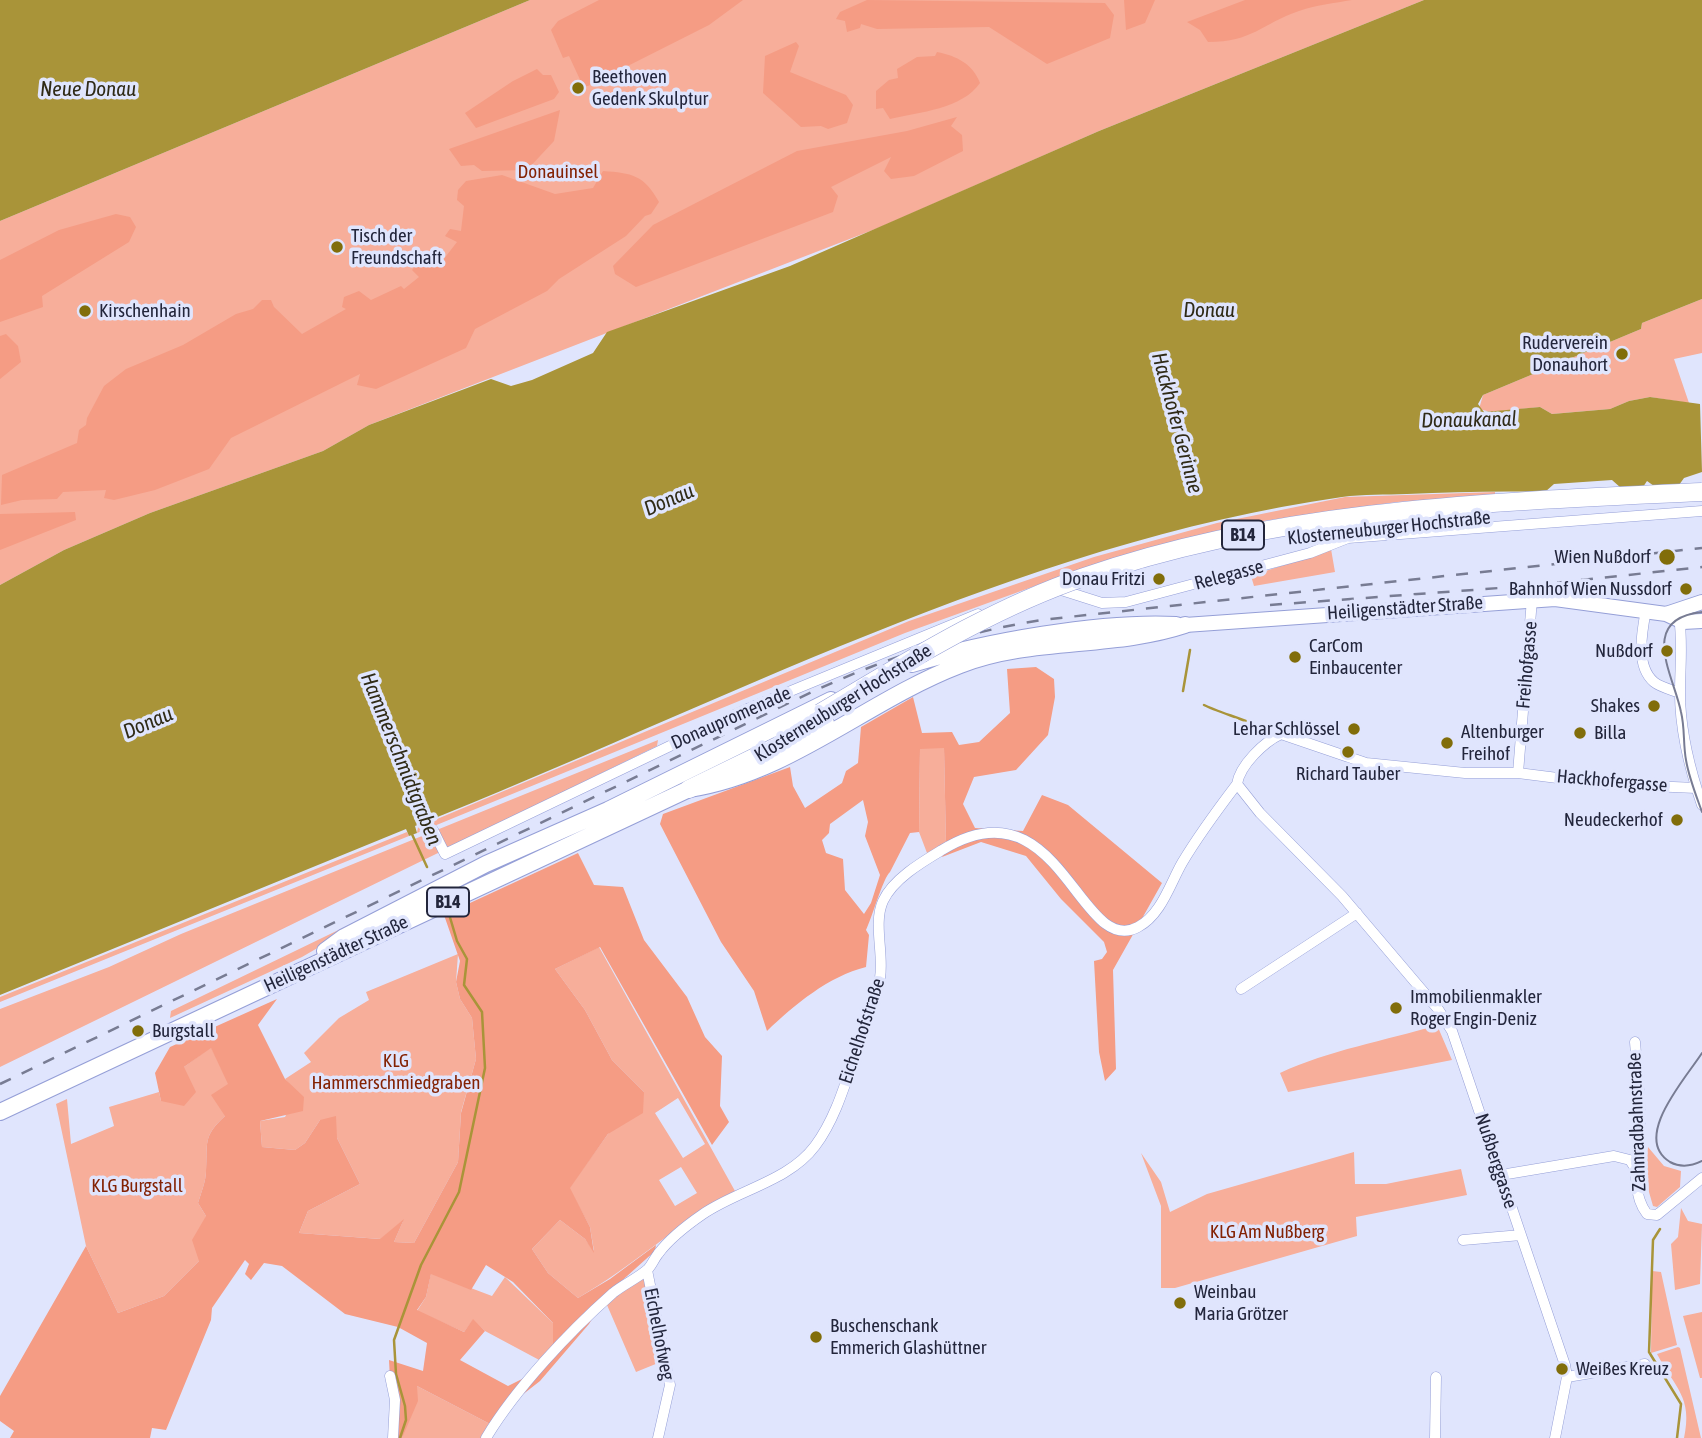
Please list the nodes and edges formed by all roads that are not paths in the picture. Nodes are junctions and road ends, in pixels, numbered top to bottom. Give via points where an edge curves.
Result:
1 (1702, 492) edge
2 (1702, 504) edge
3 (1702, 512) edge
4 (1049, 587) joint
5 (1532, 599) junction
6 (1702, 602) edge
7 (1646, 610) junction
8 (1675, 614) junction
9 (1702, 621) edge
10 (1185, 625) junction
11 (1680, 693) junction
12 (1281, 734) joint
13 (748, 760) junction
14 (1518, 773) junction
15 (1237, 784) junction
16 (1696, 788) junction
17 (690, 789) junction
18 (1702, 806) edge
19 (433, 830) dead end
20 (1357, 913) junction
21 (296, 972) junction
22 (1241, 989) dead end
23 (1635, 1042) dead end
24 (0, 1111) edge
25 (1636, 1170) junction
26 (1501, 1175) junction
27 (1702, 1178) edge
28 (1521, 1235) junction
29 (1463, 1240) dead end
30 (647, 1270) junction
31 (1645, 1364) dead end
32 (390, 1376) dead end
33 (1436, 1377) dead end
34 (1567, 1377) junction
35 (393, 1438) edge
36 (486, 1438) edge
37 (658, 1438) edge
38 (1435, 1438) edge
39 (1555, 1438) edge

1 - 13 highway, Klosterneuburger Hochstraße / B14, bridge via 1340,517 1138,561 1084,577 980,621
2 - 13 highway, Klosterneuburger Hochstraße / B14 via 1373,526 1227,549 1157,567 1025,612 804,735
3 - 4 street, Relegasse via 1348,538 1310,553 1125,602 1102,603
4 - 19 street, Donaupromenade via 747,709 445,854
5 - 7 main road, Heiligenstädter Straße
5 - 10 main road, Heiligenstädter Straße
5 - 14 street, Freihofgasse
6 - 8 main road, Heiligenstädter Straße
7 - 8 main road, Heiligenstädter Straße
7 - 11 street via 1641,642 1647,672 1654,682
8 - 9 main road, Heiligenstädter Straße
8 - 11 street via 1683,671
10 - 17 main road via 1153,636 989,656 961,664 757,772
10 - 21 main road via 1064,633 944,654 888,671 645,792 486,864 344,937
11 - 16 street
12 - 14 street, Hackhofergasse via 1366,763
12 - 15 street, Eichelhofstraße via 1264,745
13 - 17 highway, Heiligenstädter Straße / B14
14 - 16 street, Hackhofergasse via 1605,784
15 - 20 street, Nußberggasse
15 - 30 street, Eichelhofstraße via 1160,905 1137,929 1100,922 1045,853 1004,833 983,832 964,838 898,881 884,898 880,912 883,951 875,1002 821,1137 792,1168 729,1198 691,1223
16 - 18 street
17 - 21 main road, Heiligenstädter Straße / B14
20 - 22 street
20 - 26 street, Nußberggasse via 1447,1020
21 - 24 main road, Heiligenstädter Straße / B14
23 - 25 street, Zahnradbahnstraße via 1640,1115
25 - 26 street via 1630,1160 1618,1156
25 - 27 street, Zahnradbahnstraße via 1642,1207 1653,1216
26 - 28 street, Nußberggasse
28 - 29 street
28 - 34 street, Nußberggasse
30 - 36 street, Eichelhofstraße via 610,1296 561,1346
30 - 37 street, Eichelhofweg via 670,1385
31 - 34 street
32 - 35 street via 395,1400
33 - 38 street
34 - 39 street, Nußberggasse

